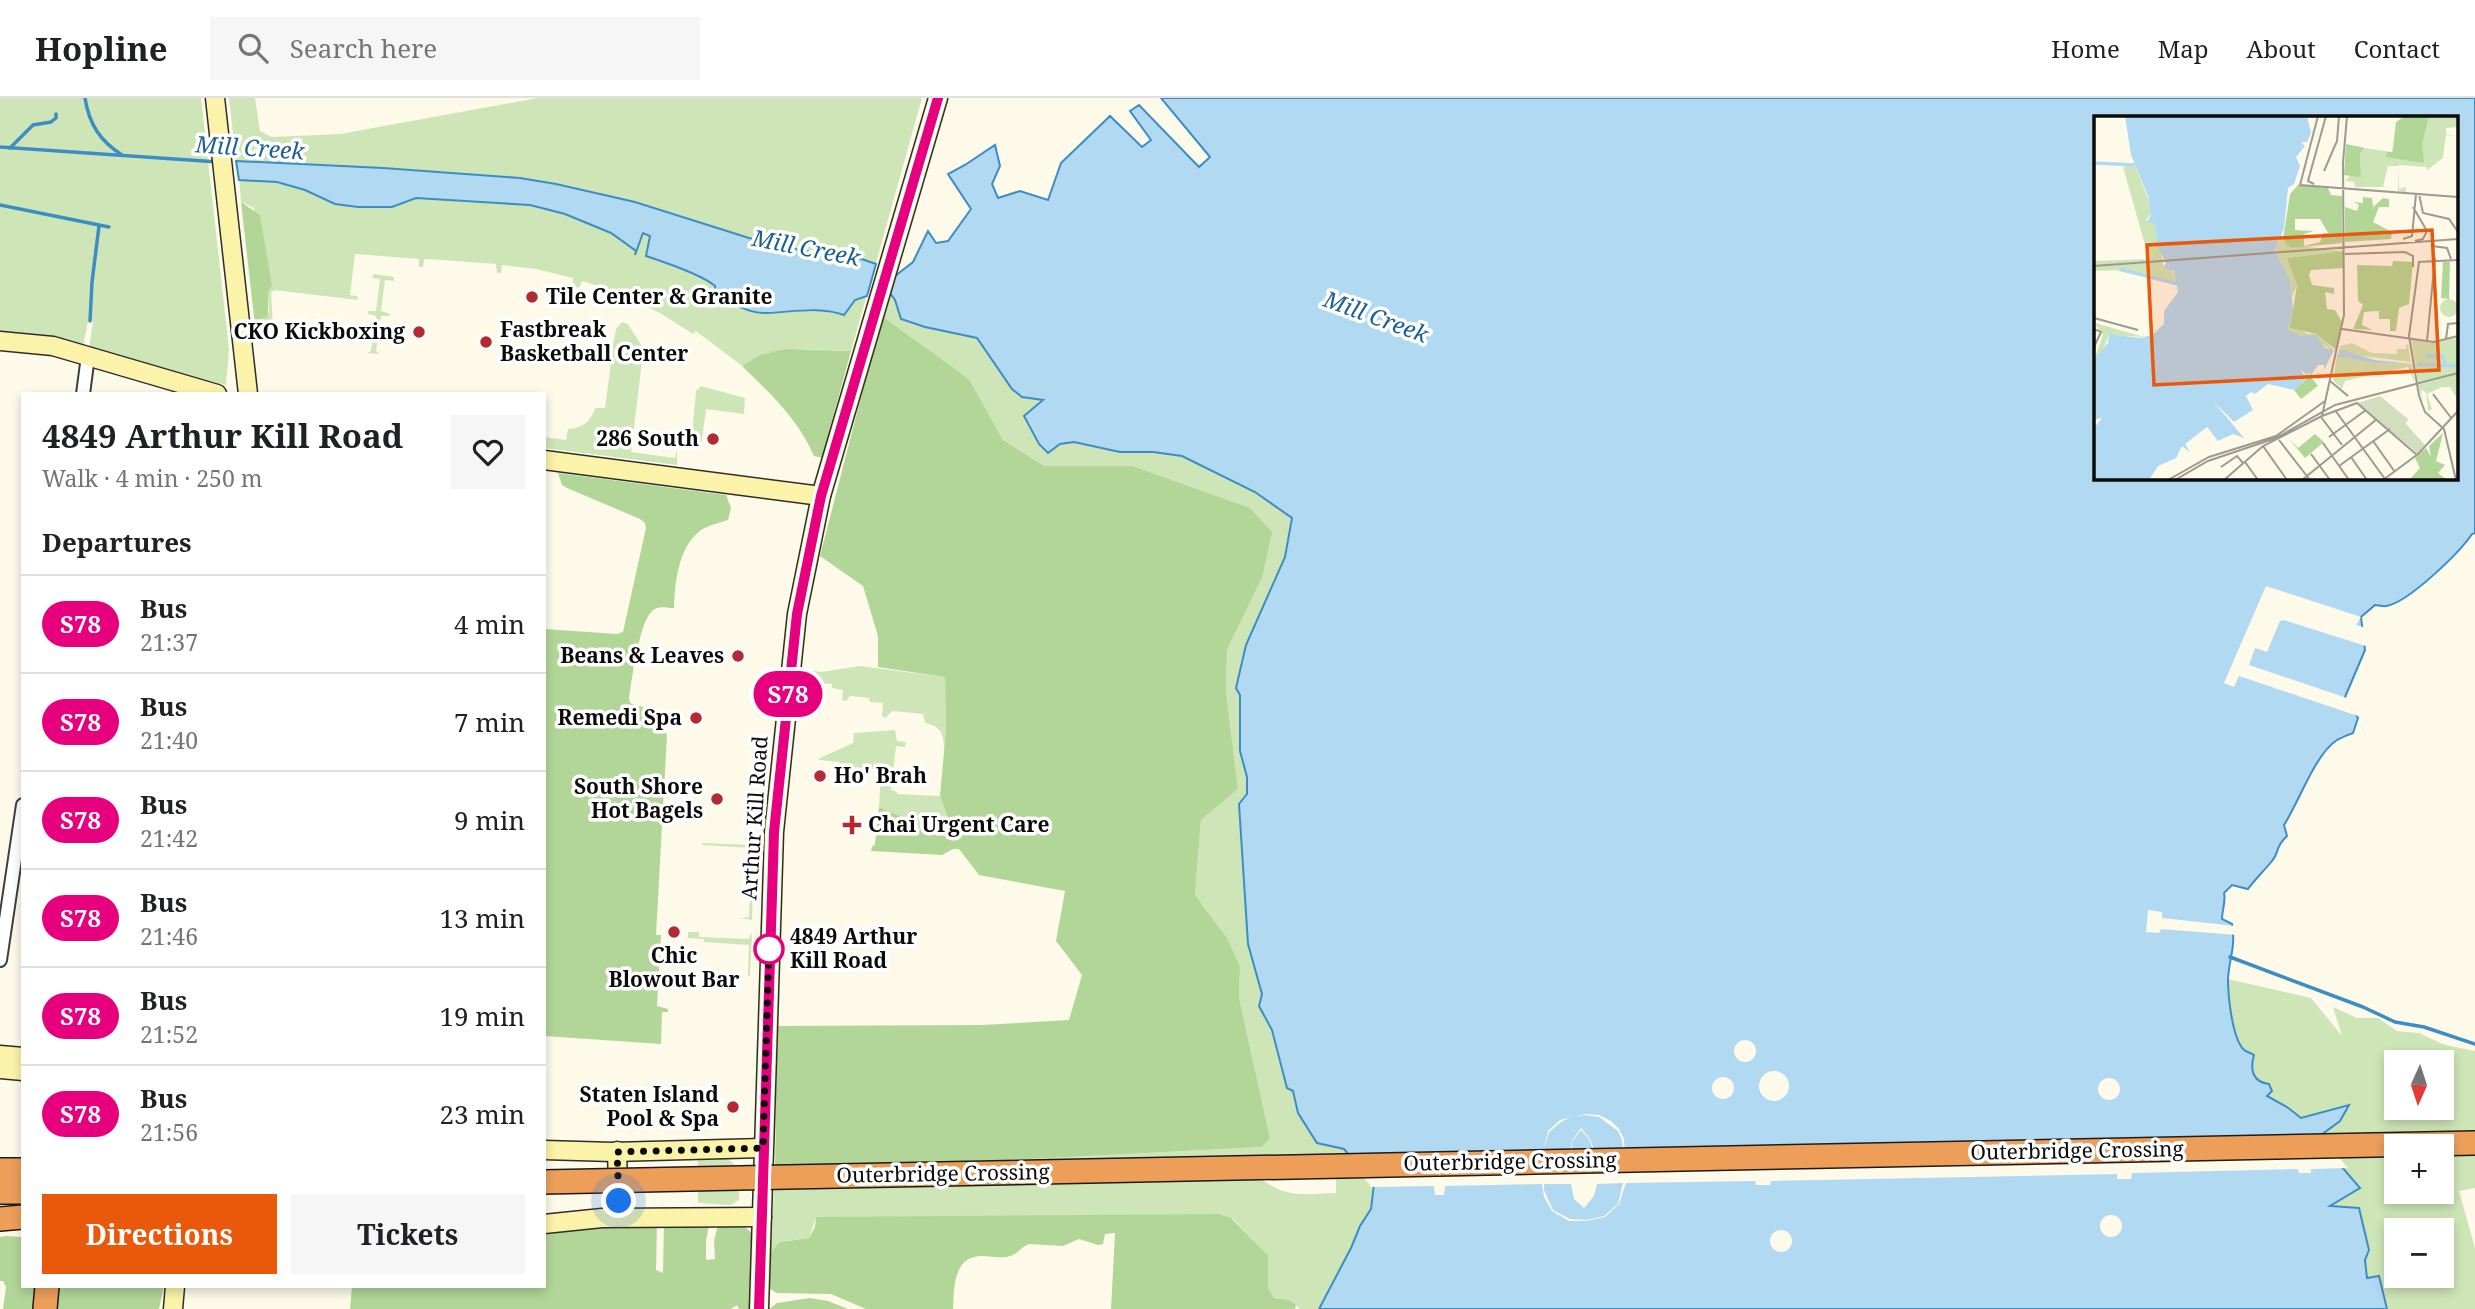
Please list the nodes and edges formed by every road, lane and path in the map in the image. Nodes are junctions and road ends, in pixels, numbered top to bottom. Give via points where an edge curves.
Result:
1 (215, 98) edge
2 (938, 98) edge
3 (0, 341) edge
4 (88, 356) junction
5 (83, 392) edge
6 (210, 392) edge
7 (248, 392) edge
8 (546, 460) edge
9 (821, 496) junction
10 (21, 818) edge
11 (0, 960) edge
12 (0, 1055) edge
13 (21, 1057) edge
14 (0, 1069) edge
15 (21, 1071) edge
16 (2475, 1143) edge
17 (763, 1148) junction
18 (546, 1150) edge
19 (2475, 1156) edge
20 (2384, 1157) edge
21 (2454, 1157) edge
22 (617, 1161) junction
23 (1729, 1164) junction
24 (21, 1170) edge
25 (0, 1173) edge
26 (21, 1175) edge
27 (546, 1181) edge
28 (0, 1192) edge
29 (21, 1192) edge
30 (546, 1195) edge
31 (21, 1214) edge
32 (0, 1216) edge
33 (619, 1217) junction
34 (762, 1217) junction
35 (546, 1224) edge
36 (47, 1288) edge
37 (175, 1288) edge
38 (45, 1309) edge
39 (173, 1309) edge
40 (759, 1309) edge

1 - 7 street
2 - 9 street, Arthur Kill Road
3 - 4 street via 35,343
4 - 5 street
4 - 6 street
8 - 9 street
9 - 17 street, Arthur Kill Road via 797,614 779,771
10 - 11 street
12 - 13 street
14 - 15 street
16 - 23 highway, Outerbridge Crossing
17 - 22 street
17 - 34 street, Arthur Kill Road
18 - 22 street
19 - 21 highway
20 - 23 highway, Outerbridge Crossing
22 - 33 street
23 - 27 highway, Outerbridge Crossing, bridge
23 - 30 highway, Outerbridge Crossing
24 - 25 highway
25 - 26 highway
28 - 29 highway
31 - 32 highway
33 - 34 street
33 - 35 street
34 - 40 street, Arthur Kill Road
36 - 38 highway
37 - 39 street

